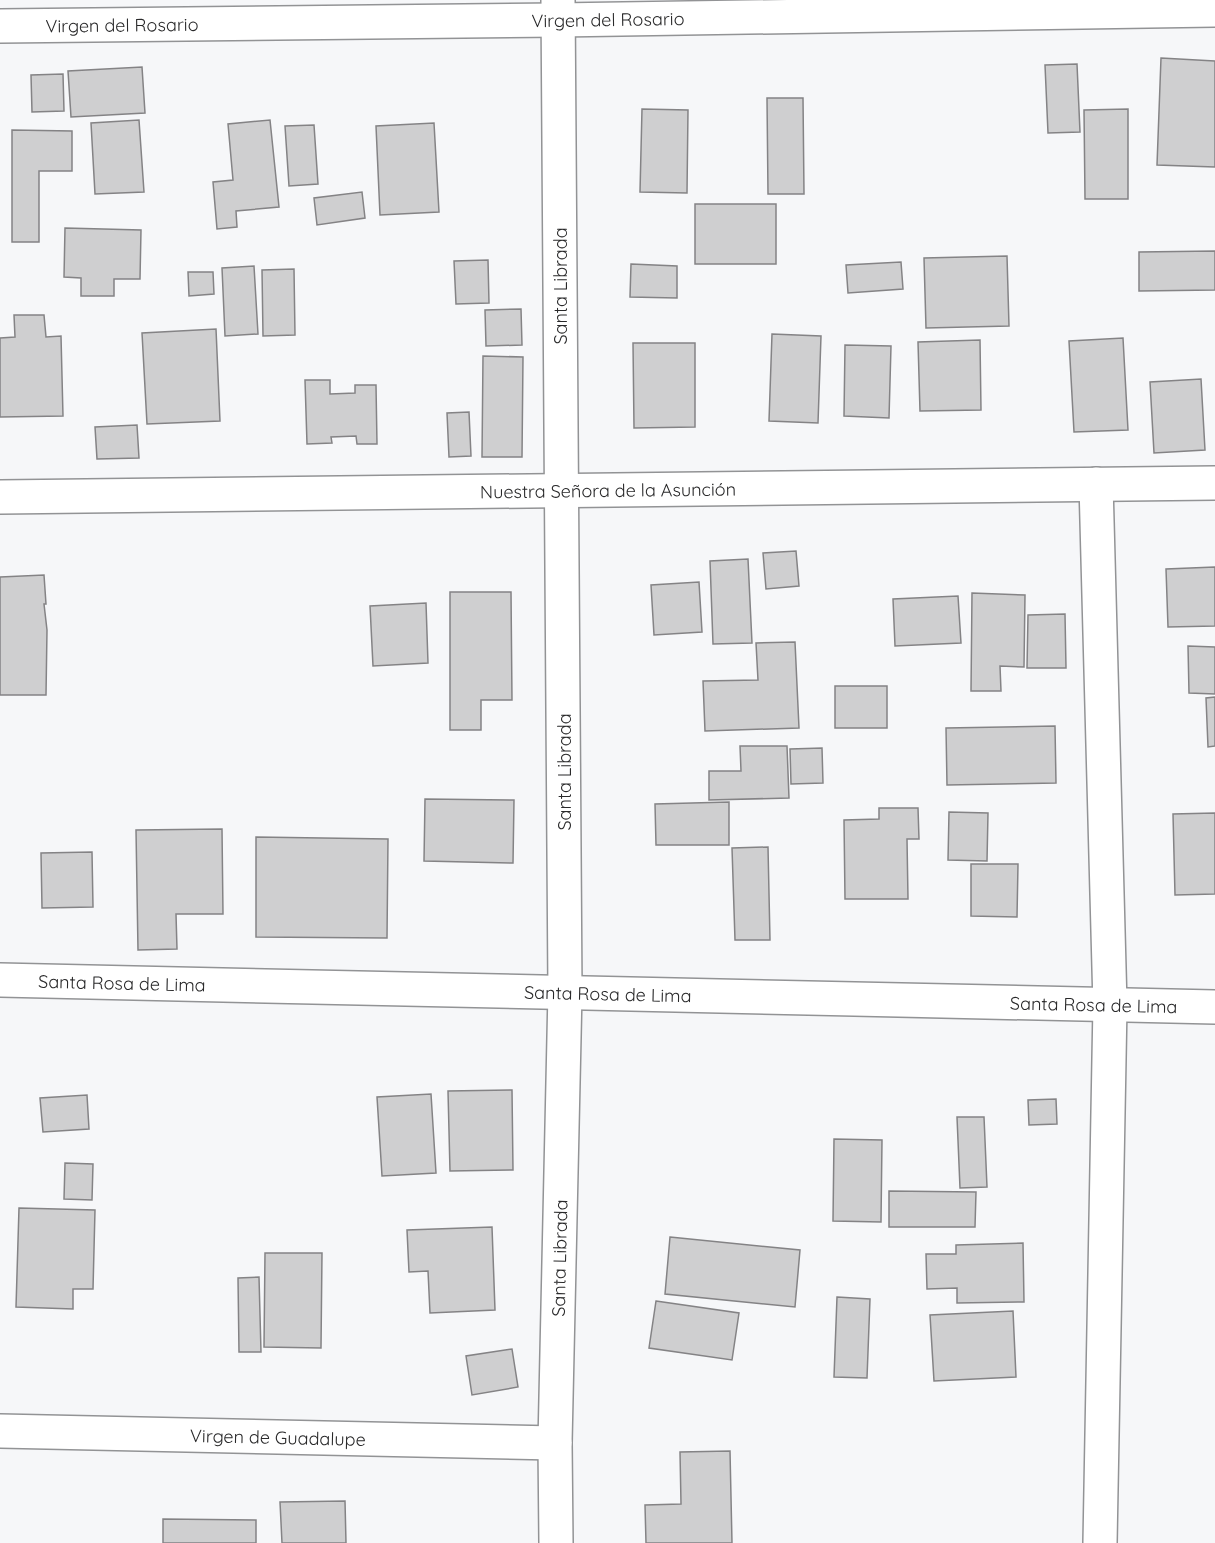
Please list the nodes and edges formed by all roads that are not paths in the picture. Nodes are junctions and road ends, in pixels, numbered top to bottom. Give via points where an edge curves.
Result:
1 (558, 10) edge
2 (1215, 10) edge
3 (0, 26) edge
4 (1215, 483) edge
5 (1096, 484) junction
6 (562, 490) junction
7 (0, 497) edge
8 (0, 980) edge
9 (565, 992) junction
10 (1110, 1005) junction
11 (1215, 1006) edge
12 (0, 1431) edge
13 (555, 1443) junction
14 (556, 1543) edge
15 (1101, 1543) edge

1 - 2 street, Virgen del Rosario
1 - 3 street, Virgen del Rosario
1 - 6 street, Santa Librada
4 - 5 street, Nuestra Señora de la Asunción
5 - 6 street, Nuestra Señora de la Asunción
5 - 10 street
6 - 7 street, Nuestra Señora de la Asunción
6 - 9 street, Santa Librada
8 - 9 street, Santa Rosa de Lima
9 - 10 street, Santa Rosa de Lima
9 - 13 street, Santa Librada
10 - 11 street, Santa Rosa de Lima
10 - 15 street
12 - 13 street, Virgen de Guadalupe
13 - 14 street, Santa Librada

